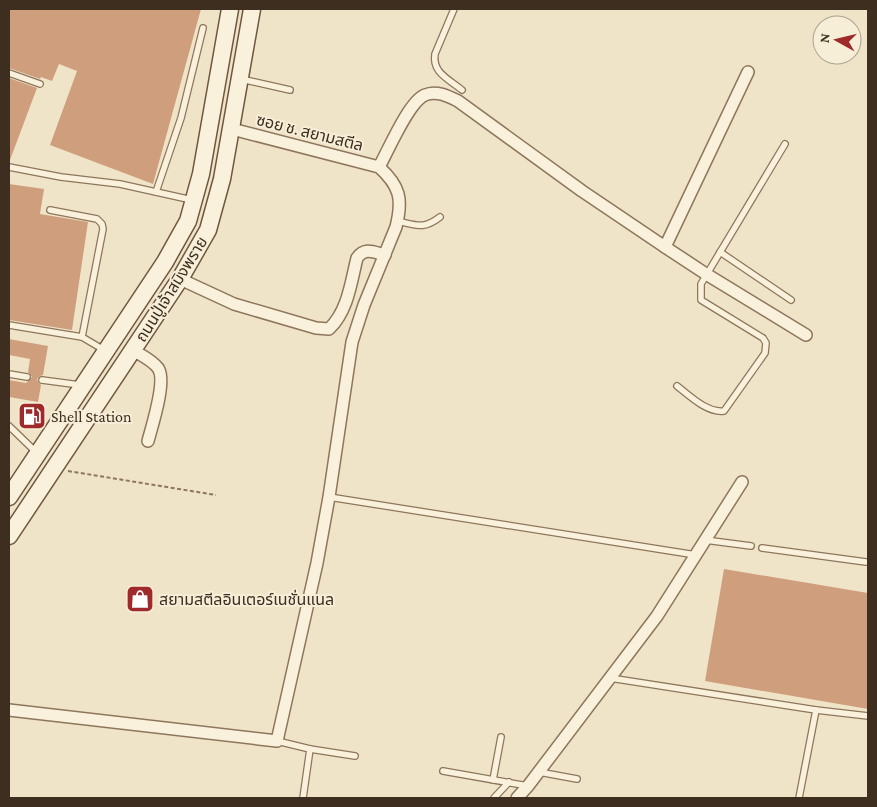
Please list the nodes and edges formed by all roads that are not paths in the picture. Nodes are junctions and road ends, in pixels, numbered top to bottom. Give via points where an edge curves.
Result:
1 (230, 9) edge
2 (252, 9) edge
3 (454, 9) edge
4 (203, 28) dead end
5 (748, 72) dead end
6 (9, 73) edge
7 (241, 79) junction
8 (40, 84) dead end
9 (290, 90) dead end
10 (462, 90) dead end
11 (232, 129) junction
12 (785, 144) dead end
13 (9, 167) edge
14 (379, 167) junction
15 (156, 192) junction
16 (194, 200) junction
17 (50, 210) dead end
18 (440, 217) dead end
19 (397, 221) junction
20 (665, 247) junction
21 (720, 252) junction
22 (385, 255) junction
23 (706, 274) junction
24 (180, 279) junction
25 (791, 300) dead end
26 (9, 325) edge
27 (806, 335) dead end
28 (82, 337) junction
29 (132, 350) junction
30 (106, 351) junction
31 (9, 374) edge
32 (27, 377) dead end
33 (42, 380) dead end
34 (83, 385) junction
35 (677, 386) dead end
36 (9, 426) edge
37 (148, 441) dead end
38 (37, 454) junction
39 (742, 482) dead end
40 (329, 497) junction
41 (16, 499) edge
42 (9, 536) edge
43 (706, 540) junction
44 (751, 546) dead end
45 (762, 548) dead end
46 (696, 555) junction
47 (866, 562) dead end
48 (610, 678) junction
49 (9, 710) edge
50 (816, 710) junction
51 (868, 716) edge
52 (501, 737) dead end
53 (277, 742) junction
54 (310, 749) junction
55 (355, 756) dead end
56 (442, 771) dead end
57 (538, 772) junction
58 (493, 780) junction
59 (577, 780) dead end
60 (509, 782) junction
61 (528, 786) junction
62 (303, 798) edge
63 (494, 798) edge
64 (517, 798) edge
65 (799, 798) edge

1 - 16 main road, ถนนปู่เจ้าสมิงพราย
2 - 7 main road, ถนนปู่เจ้าสมิงพราย
3 - 10 lane via 434,62 436,69
4 - 15 lane via 181,118
5 - 20 street
6 - 8 lane
7 - 9 lane
7 - 11 main road, ถนนปู่เจ้าสมิงพราย
11 - 14 street, ซอย ช. สยามสตีล
11 - 24 main road, ถนนปู่เจ้าสมิงพราย via 208,230
12 - 21 lane
13 - 15 lane
14 - 19 street via 392,179 399,196
14 - 20 street via 417,101 424,95 445,94
15 - 16 lane
16 - 30 main road, ถนนปู่เจ้าสมิงพราย via 188,221 165,262
17 - 28 lane via 98,219 102,224
18 - 19 lane via 430,224
19 - 22 street
20 - 23 street
21 - 23 lane
21 - 25 lane
22 - 24 street via 368,250 356,258 345,305 329,329 234,304
22 - 40 street via 352,342
23 - 27 street
23 - 35 lane via 701,284 701,300 763,338 765,353 724,411 710,409
24 - 29 main road, ถนนปู่เจ้าสมิงพราย
26 - 28 lane
28 - 30 lane
29 - 37 street via 160,370 159,397
29 - 41 main road, ถนนปู่เจ้าสมิงพราย via 54,468
30 - 34 main road, ถนนปู่เจ้าสมิงพราย
31 - 32 lane
33 - 34 lane
34 - 38 main road, ถนนปู่เจ้าสมิงพราย
36 - 38 lane
38 - 41 main road, ถนนปู่เจ้าสมิงพราย
39 - 43 street
40 - 46 lane
40 - 53 street
41 - 42 main road, ถนนปู่เจ้าสมิงพราย
43 - 44 lane
43 - 46 street
45 - 47 lane
46 - 48 street via 658,616
48 - 50 lane
48 - 57 street
49 - 53 street
50 - 51 lane
50 - 65 lane
52 - 58 lane
53 - 54 lane
54 - 55 lane
54 - 62 lane
56 - 58 lane
57 - 59 lane
57 - 61 street
58 - 60 lane
60 - 61 lane
60 - 63 lane
61 - 64 street

